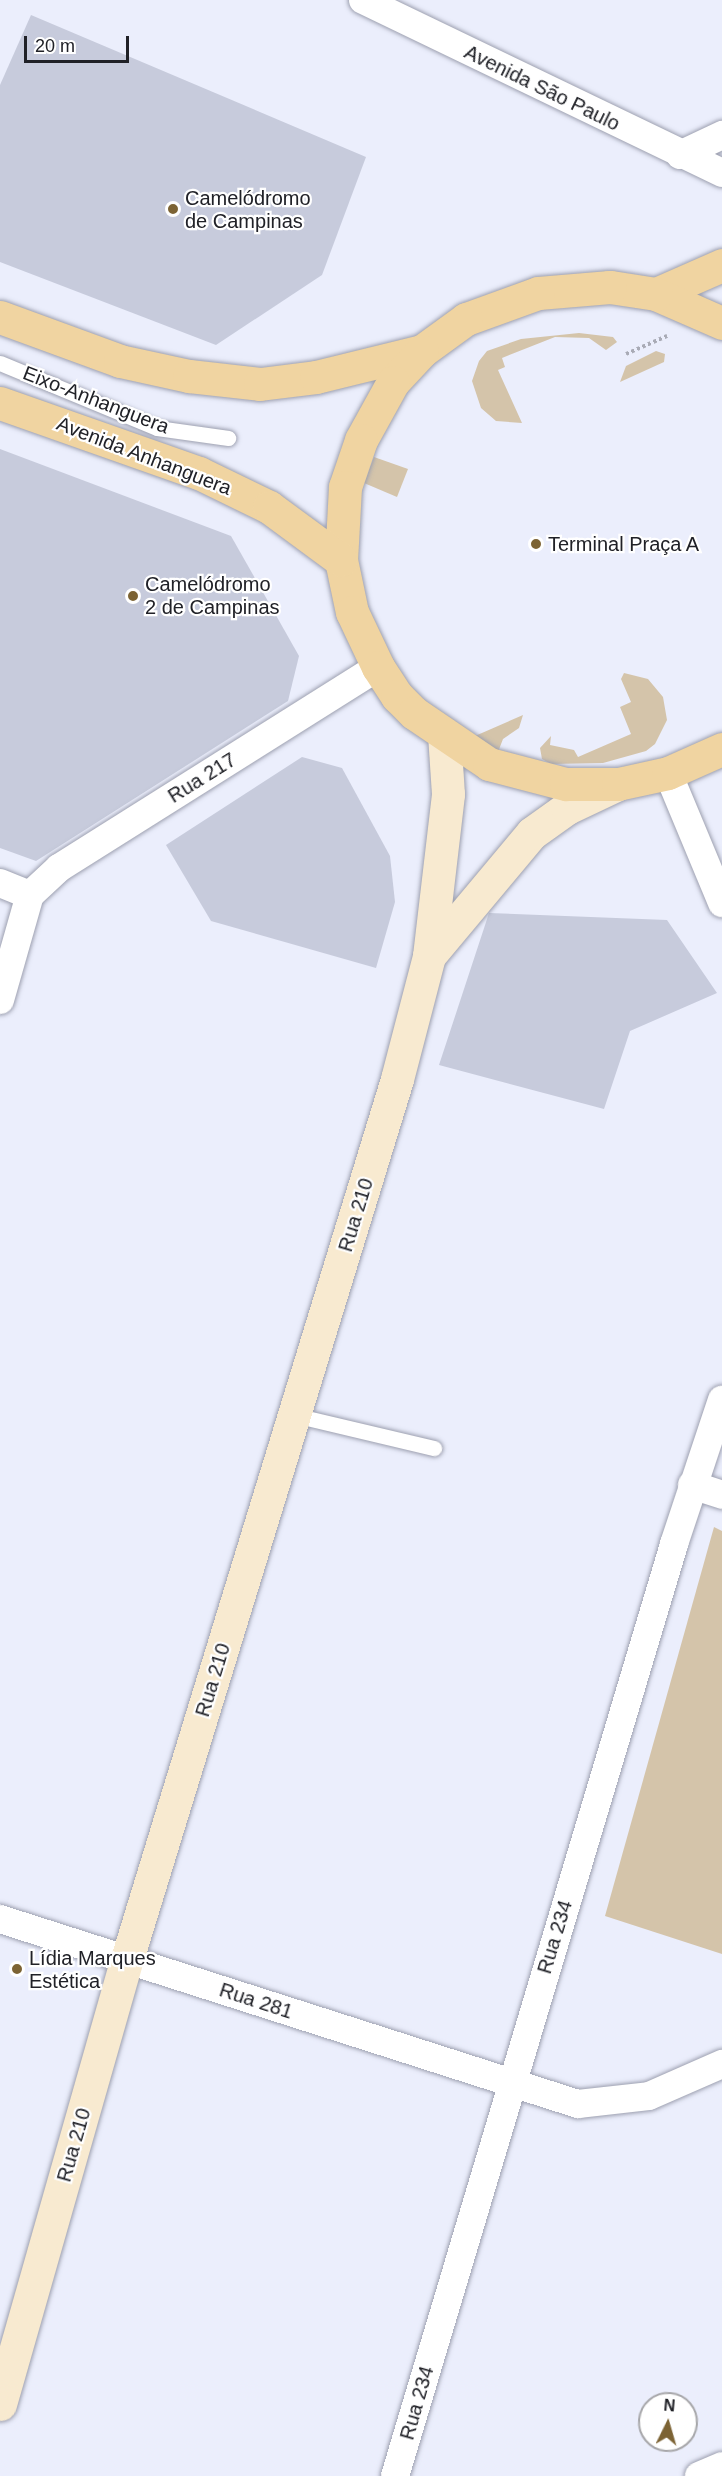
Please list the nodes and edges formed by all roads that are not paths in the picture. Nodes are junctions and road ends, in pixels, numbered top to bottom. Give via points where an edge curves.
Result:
1 (363, 0) edge
2 (722, 135) edge
3 (680, 155) junction
4 (722, 174) edge
5 (722, 266) edge
6 (656, 294) junction
7 (0, 317) edge
8 (722, 323) edge
9 (422, 351) junction
10 (0, 363) edge
11 (0, 403) edge
12 (228, 438) dead end
13 (341, 560) junction
14 (378, 667) junction
15 (444, 734) junction
16 (722, 749) edge
17 (669, 773) junction
18 (618, 784) junction
19 (0, 884) edge
20 (30, 895) junction
21 (722, 903) edge
22 (429, 956) junction
23 (0, 1000) edge
24 (722, 1400) edge
25 (294, 1415) junction
26 (434, 1448) dead end
27 (692, 1485) junction
28 (722, 1495) edge
29 (0, 1919) edge
30 (127, 1959) junction
31 (722, 2064) edge
32 (511, 2084) junction
33 (0, 2404) edge
34 (722, 2466) edge
35 (395, 2476) edge
36 (699, 2476) edge

1 - 3 street, Avenida São Paulo
2 - 3 street
3 - 4 street, Avenida São Paulo
5 - 6 main road
6 - 8 main road
6 - 9 main road via 610,287 563,288 517,297 466,319
7 - 9 main road via 120,361 189,376 260,384 316,377
9 - 13 main road via 393,382 361,440 345,488
10 - 12 lane, Eixo-Anhanguera via 157,428
11 - 13 main road, Avenida Anhanguera via 199,473 269,507
13 - 14 main road via 352,612
14 - 15 main road via 414,713
14 - 20 street, Rua 217 via 59,868
15 - 18 main road via 489,764 566,784
15 - 22 street, Rua 210 via 448,794
16 - 17 main road
17 - 18 main road
17 - 21 street
18 - 22 street, Rua 210 via 567,808 532,833
19 - 20 street
20 - 23 street
22 - 25 street, Rua 210 via 394,1090
24 - 27 street, Rua 234
25 - 26 lane
25 - 30 street, Rua 210
27 - 28 street
27 - 32 street, Rua 234
29 - 30 street, Rua 281
30 - 32 street, Rua 281
30 - 33 street, Rua 210
31 - 32 street, Rua 281 via 649,2096 578,2104
32 - 35 street, Rua 234
34 - 36 street

